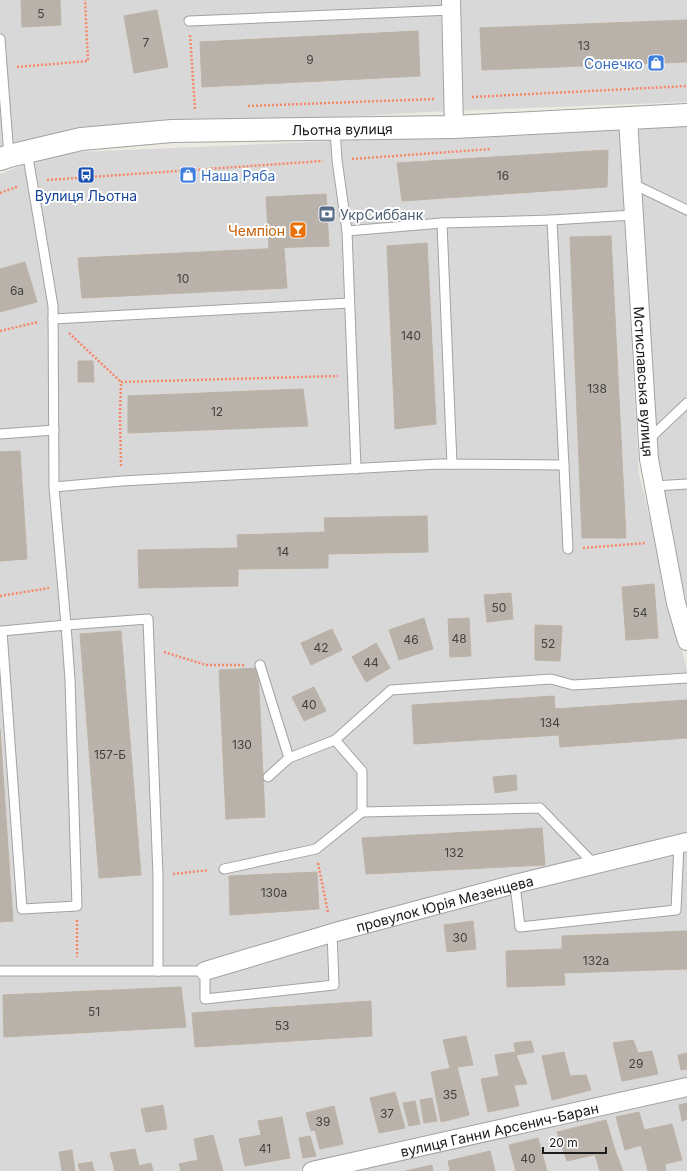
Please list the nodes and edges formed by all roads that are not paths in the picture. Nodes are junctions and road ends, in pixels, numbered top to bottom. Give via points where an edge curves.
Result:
1 (451, 5) edge
2 (189, 21) road end
3 (0, 39) edge
4 (687, 115) edge
5 (628, 119) junction
6 (454, 127) junction
7 (335, 128) junction
8 (12, 155) edge
9 (632, 183) junction
10 (687, 210) edge
11 (634, 215) junction
12 (552, 220) junction
13 (442, 223) junction
14 (347, 231) junction
15 (350, 304) junction
16 (53, 319) junction
17 (687, 403) edge
18 (54, 430) junction
19 (0, 434) edge
20 (648, 440) junction
21 (452, 464) junction
22 (564, 465) junction
23 (356, 469) junction
24 (687, 484) edge
25 (654, 486) junction
26 (54, 487) junction
27 (568, 549) road end
28 (66, 625) junction
29 (1, 631) edge
30 (687, 641) edge
31 (260, 665) road end
32 (687, 678) edge
33 (335, 740) junction
34 (289, 758) junction
35 (268, 777) dead end
36 (362, 812) junction
37 (683, 843) edge
38 (594, 864) junction
39 (224, 869) road end
40 (515, 884) junction
41 (332, 933) junction
42 (0, 971) edge
43 (158, 971) junction
44 (205, 971) junction
45 (687, 1087) edge
46 (312, 1171) edge

1 - 2 lane
1 - 6 street
3 - 8 lane
4 - 5 street, Льотна вулиця
5 - 6 street, Льотна вулиця
5 - 9 street, Мстиславська вулиця
6 - 7 street, Льотна вулиця
7 - 8 street, Льотна вулиця via 172,130 81,139
7 - 14 lane
8 - 16 lane via 32,181
9 - 10 lane
9 - 11 street, Мстиславська вулиця
11 - 12 lane
11 - 20 street, Мстиславська вулиця
12 - 13 lane
12 - 22 lane
13 - 14 lane
13 - 21 lane
14 - 15 lane
15 - 16 lane
15 - 23 lane
16 - 18 lane
17 - 20 lane
18 - 19 lane
18 - 26 lane
20 - 25 street, Мстиславська вулиця
21 - 22 lane
21 - 23 lane
22 - 27 lane
23 - 26 lane
24 - 25 lane
25 - 30 street, Мстиславська вулиця via 676,603
26 - 28 lane
28 - 29 lane
28 - 29 lane via 77,906 22,909
28 - 43 lane via 148,619 158,876
31 - 34 lane
32 - 33 lane via 573,685 551,679 391,690
33 - 34 lane
33 - 36 lane via 362,771
34 - 35 lane
36 - 38 lane via 540,808
36 - 39 lane via 316,849
37 - 38 street, провулок Юрія Мезенцева
37 - 40 lane via 676,910 520,927
38 - 40 street, провулок Юрія Мезенцева
40 - 41 street, провулок Юрія Мезенцева
41 - 44 street, провулок Юрія Мезенцева
41 - 44 lane via 334,985 205,999
42 - 43 lane
43 - 44 lane
45 - 46 street, вулиця Ганни Арсенич-Баран

